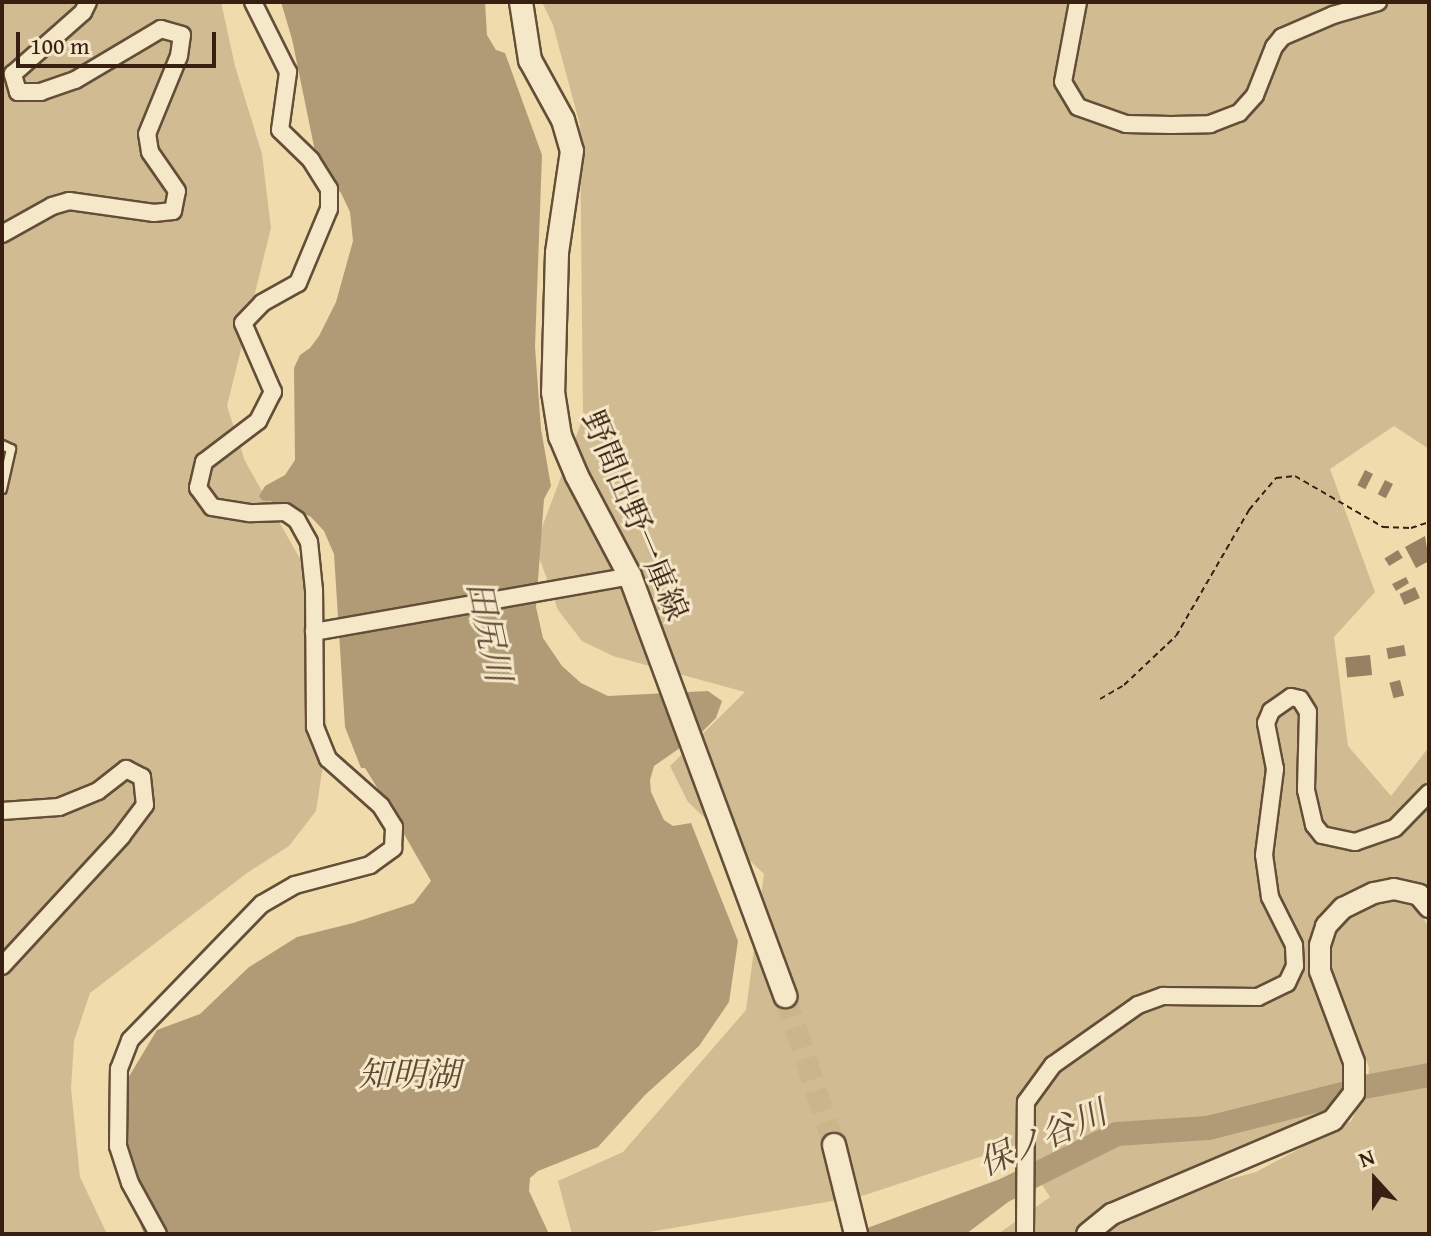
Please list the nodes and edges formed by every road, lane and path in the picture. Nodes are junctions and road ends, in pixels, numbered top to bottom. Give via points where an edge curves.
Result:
1 (88, 2) edge
2 (253, 2) edge
3 (521, 2) edge
4 (1078, 2) edge
5 (1378, 2) edge
6 (2, 234) edge
7 (2, 445) edge
8 (2, 489) edge
9 (1429, 522) edge
10 (630, 576) junction
11 (314, 632) junction
12 (1100, 699) dead end
13 (1429, 793) edge
14 (2, 811) edge
15 (1429, 907) edge
16 (2, 966) edge
17 (785, 996) tunnel mouth
18 (834, 1145) tunnel mouth
19 (158, 1234) edge
20 (856, 1234) edge
21 (1025, 1234) edge
22 (1087, 1234) edge

1 - 6 street via 13,74 18,92 41,92 75,80 161,29 182,35 179,56 147,134 150,152 177,191 173,211 69,201
2 - 11 street via 288,72 280,130 311,160 329,189 329,209 298,283 262,303 243,323 273,392 258,421 204,462 198,488 212,507 285,512 297,520 309,542
3 - 10 main road, 野間出野一庫線 via 530,60 563,120 572,151 557,253 553,392 560,436
4 - 5 street via 1063,82 1078,107 1126,124 1171,125 1210,124 1239,113 1255,95 1282,37
7 - 8 lane via 11,449
9 - 12 path via 1411,528 1383,527 1295,476 1276,478 1249,510 1176,636 1124,685
10 - 11 street
10 - 17 main road, 野間出野一庫線
11 - 19 street via 315,727 328,759 388,817 394,827 393,848 370,865 295,885 262,904 130,1040 119,1069 118,1146 130,1183
13 - 21 street via 1395,828 1355,842 1322,835 1309,811 1306,790 1308,712 1300,699 1280,702 1266,723 1275,769 1264,855 1270,897 1294,945 1295,966 1287,983 1258,997 1163,996 1138,1005 1053,1065 1026,1102
14 - 16 street via 59,807 98,791 126,769 142,777 145,805
15 - 22 street via 1419,895 1394,889 1343,908 1326,926 1320,971 1354,1062 1354,1093 1333,1120 1112,1214
18 - 20 main road

